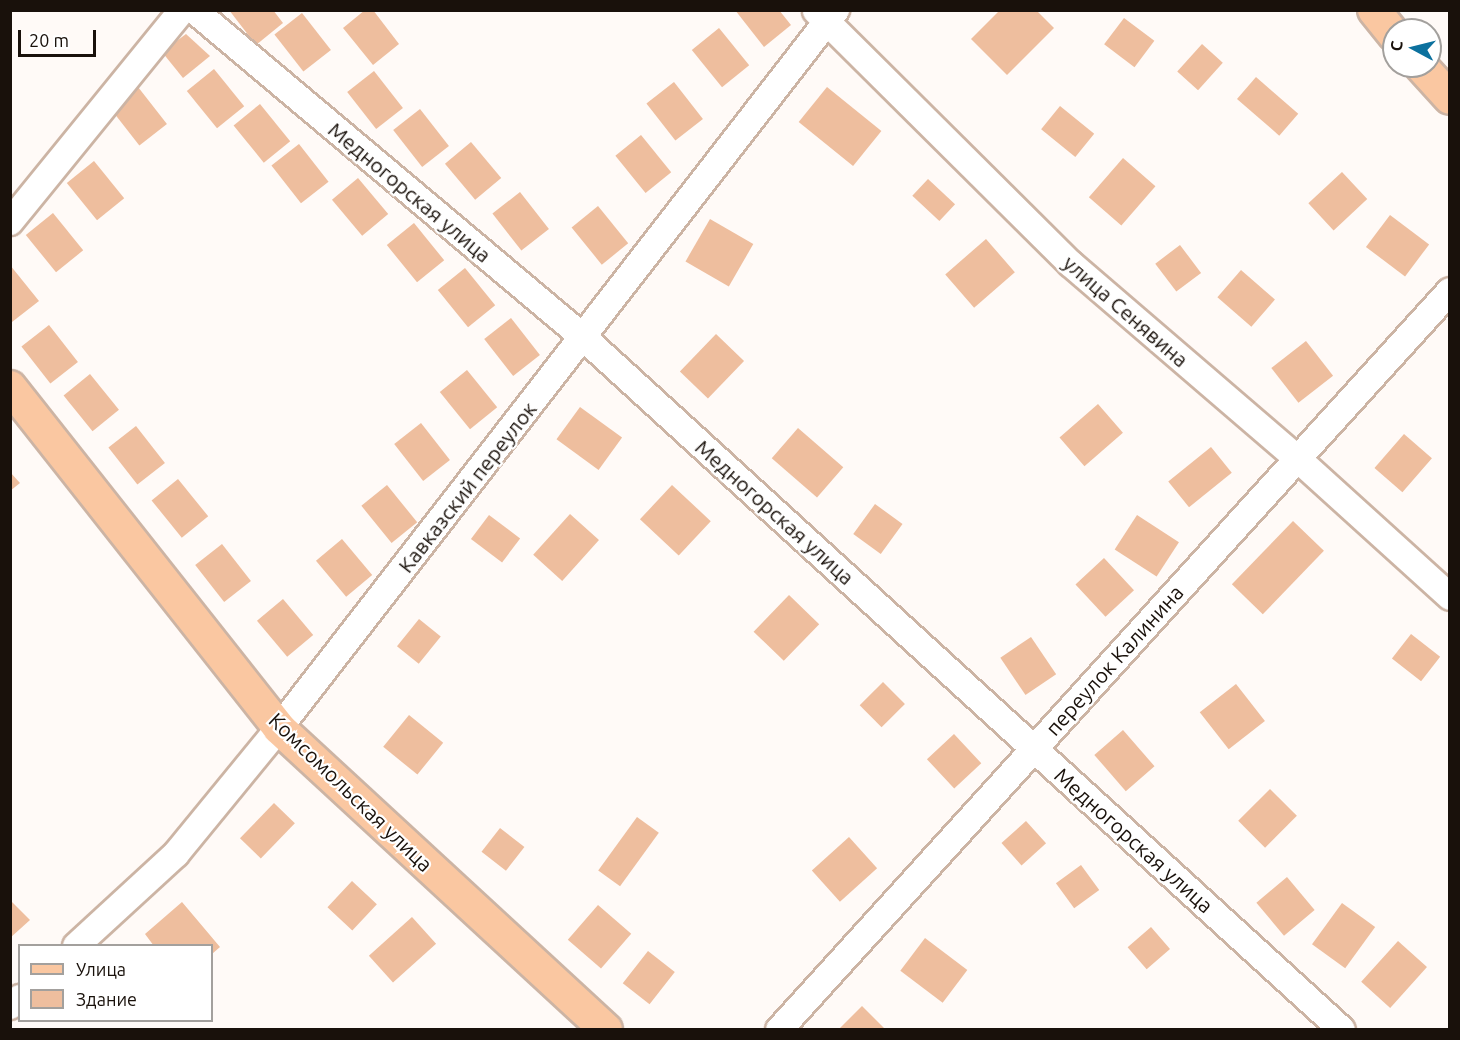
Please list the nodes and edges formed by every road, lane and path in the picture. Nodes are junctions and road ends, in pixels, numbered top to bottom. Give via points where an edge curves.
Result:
1 (182, 10) edge
2 (194, 10) edge
3 (826, 14) edge
4 (1432, 78) edge
5 (1449, 98) edge
6 (10, 222) edge
7 (1449, 291) edge
8 (584, 338) junction
9 (10, 387) edge
10 (1298, 459) junction
11 (1449, 597) edge
12 (279, 728) junction
13 (1034, 749) junction
14 (77, 944) edge
15 (606, 1029) edge
16 (779, 1029) edge
17 (1342, 1029) edge

1 - 6 street
2 - 8 street, Медногорская улица
3 - 8 street, Кавказский переулок
3 - 10 street, улица Сенявина via 1071,264
4 - 5 main road
7 - 10 street, переулок Калинина
8 - 12 street, Кавказский переулок
8 - 13 street, Медногорская улица
9 - 12 main road, Комсомольская улица
10 - 11 street, улица Сенявина
10 - 13 street, переулок Калинина
12 - 14 street, Кавказский переулок via 176,854
12 - 15 main road, Комсомольская улица
13 - 16 street, переулок Калинина
13 - 17 street, Медногорская улица

